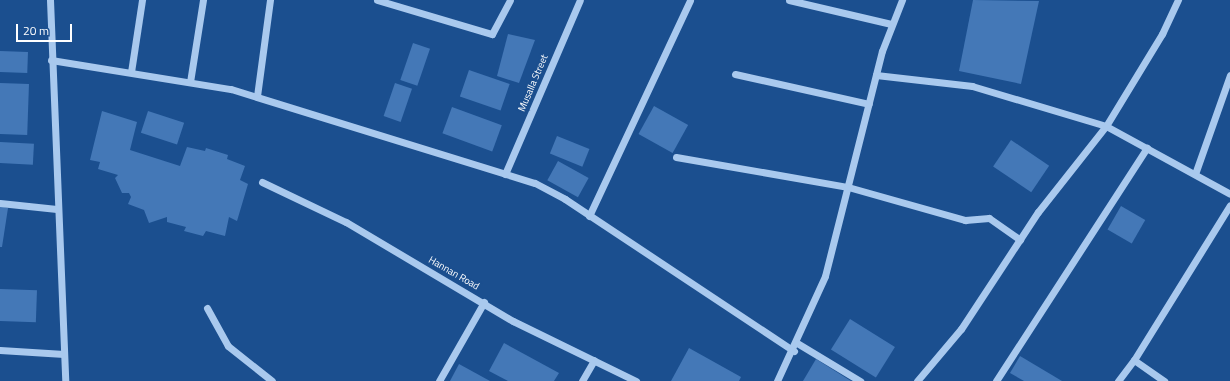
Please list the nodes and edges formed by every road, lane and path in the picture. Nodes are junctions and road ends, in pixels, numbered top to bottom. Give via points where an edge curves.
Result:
1 (50, 0) edge
2 (142, 0) edge
3 (203, 0) edge
4 (270, 0) edge
5 (377, 0) edge
6 (510, 0) edge
7 (580, 0) edge
8 (690, 0) edge
9 (789, 0) edge
10 (902, 0) edge
11 (1178, 0) edge
12 (891, 24) junction
13 (51, 60) junction
14 (131, 72) junction
15 (734, 74) dead end
16 (876, 76) junction
17 (1230, 76) edge
18 (190, 82) junction
19 (256, 96) junction
20 (869, 104) junction
21 (1106, 126) junction
22 (1147, 148) junction
23 (676, 157) dead end
24 (506, 174) junction
25 (1195, 174) junction
26 (262, 182) dead end
27 (848, 187) junction
28 (1230, 194) edge
29 (0, 203) edge
30 (1230, 204) edge
31 (57, 209) junction
32 (589, 216) junction
33 (1020, 240) junction
34 (484, 302) junction
35 (207, 308) dead end
36 (797, 343) junction
37 (0, 350) edge
38 (794, 351) junction
39 (64, 354) junction
40 (594, 360) junction
41 (1134, 360) junction
42 (65, 381) edge
43 (272, 381) edge
44 (438, 381) edge
45 (582, 381) edge
46 (636, 381) edge
47 (777, 381) edge
48 (860, 381) edge
49 (917, 381) edge
50 (996, 381) edge
51 (1118, 381) edge
52 (1164, 381) edge

1 - 13 street
2 - 14 street
3 - 18 street
4 - 19 street
5 - 6 street via 492,34
7 - 24 street, Musalla Street
8 - 32 street
9 - 12 street
10 - 12 street
11 - 21 street via 1162,34
12 - 16 street
13 - 14 street
13 - 31 street
14 - 18 street
15 - 20 street
16 - 20 street
16 - 21 street via 972,86
17 - 25 street
18 - 19 street
19 - 24 street
20 - 27 street
21 - 22 street
21 - 33 street via 1060,182
22 - 25 street
22 - 50 street
23 - 27 street
24 - 32 street via 541,186
25 - 28 street
26 - 34 street, Hannan Road via 346,222
27 - 33 street via 965,220 989,218
27 - 36 street via 825,276
29 - 31 street
30 - 41 street
31 - 39 street
32 - 38 street
33 - 49 street via 961,330
34 - 40 street, Hannan Road
34 - 44 street
35 - 43 street via 228,346
36 - 38 street
36 - 48 street
37 - 39 street
38 - 47 street
39 - 42 street
40 - 45 street
40 - 46 street, Hannan Road
41 - 51 street
41 - 52 street

